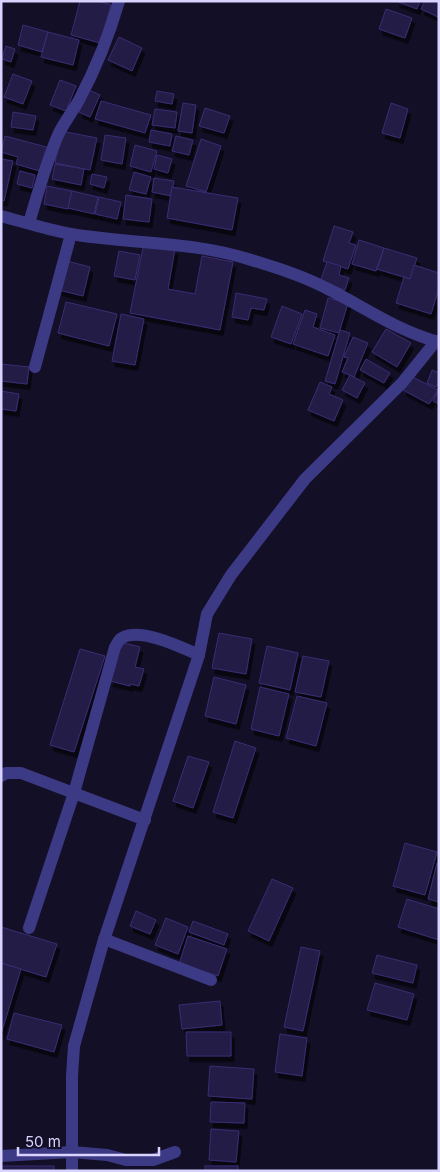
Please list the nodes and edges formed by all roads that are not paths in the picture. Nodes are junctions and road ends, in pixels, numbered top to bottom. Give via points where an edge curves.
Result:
1 (119, 1) edge
2 (1, 216) edge
3 (29, 223) junction
4 (71, 234) junction
5 (437, 342) edge
6 (35, 366) dead end
7 (199, 655) junction
8 (1, 776) edge
9 (74, 793) junction
10 (145, 820) junction
11 (29, 928) dead end
12 (104, 939) junction
13 (211, 980) dead end
14 (72, 1152) junction
15 (175, 1152) dead end
16 (1, 1156) edge
17 (72, 1171) edge

1 - 3 street via 110,34 60,132
2 - 3 street
3 - 4 street
4 - 5 street via 161,243 246,258 316,283 397,326
4 - 6 street
5 - 7 street via 402,382 305,479 231,575 207,614
7 - 9 street via 168,642 136,634 121,638 114,647
7 - 10 street
8 - 9 street via 21,773
9 - 10 street
9 - 11 street
10 - 12 street
12 - 13 street
12 - 14 street via 74,1046
14 - 15 street via 126,1160 153,1160
14 - 16 street
14 - 17 street

